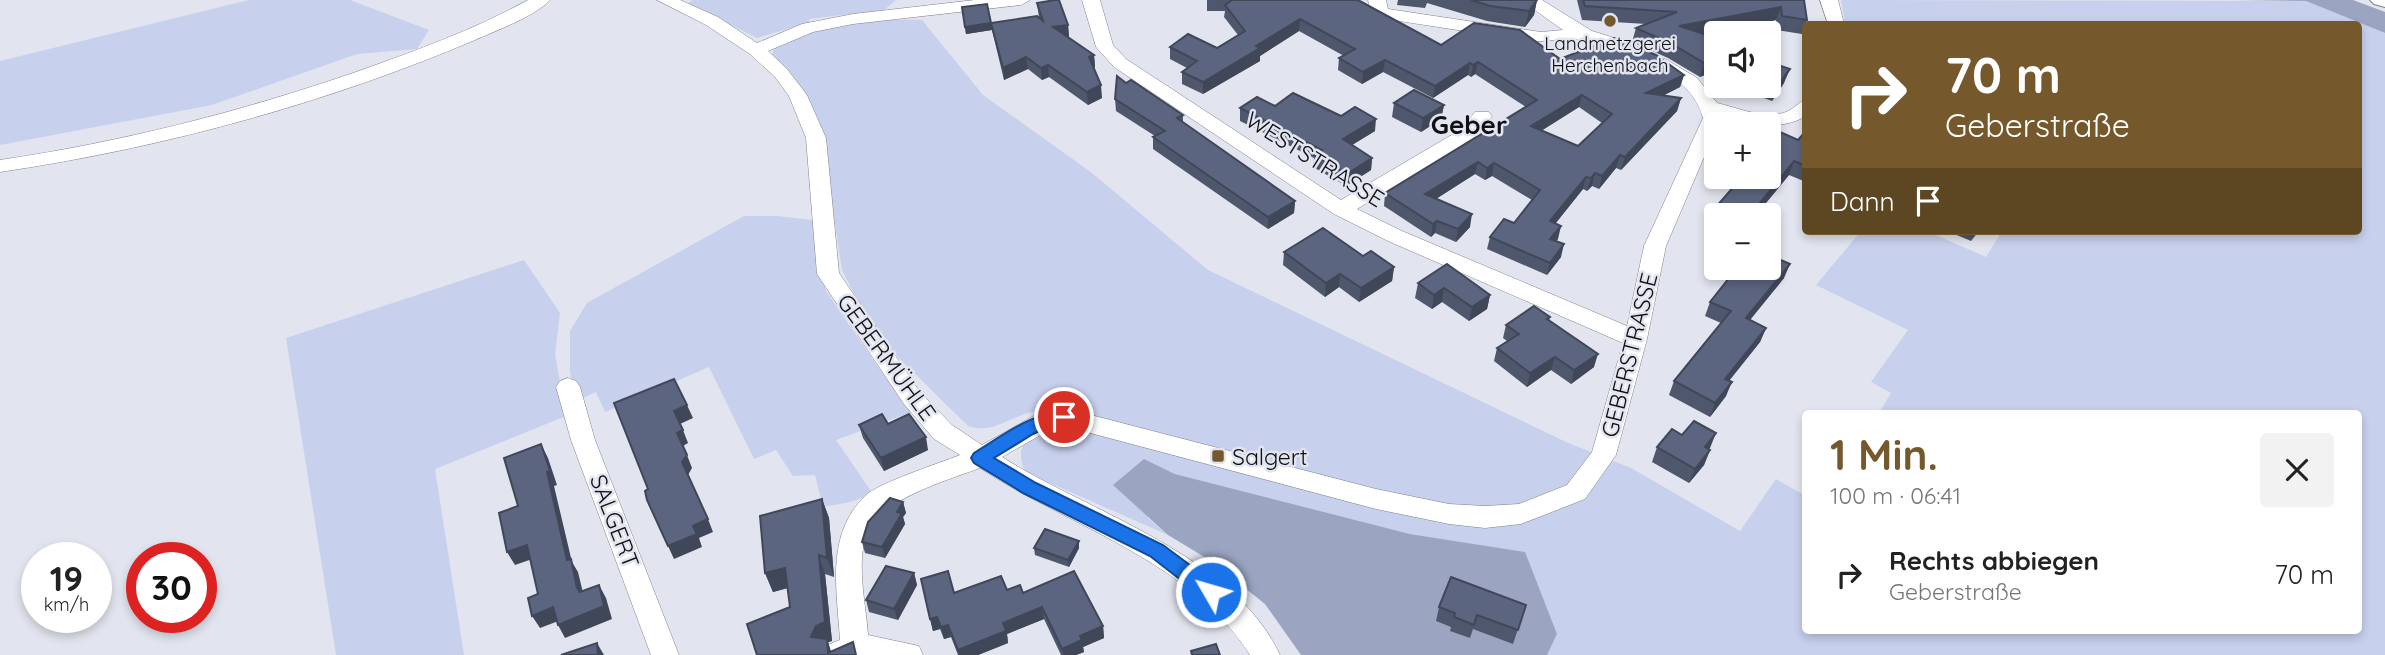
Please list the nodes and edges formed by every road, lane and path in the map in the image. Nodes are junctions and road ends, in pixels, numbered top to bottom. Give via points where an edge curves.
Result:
1 (541, 0) edge
2 (666, 0) edge
3 (1021, 0) edge
4 (1091, 0) edge
5 (1377, 0) edge
6 (1530, 0) edge
7 (1829, 0) edge
8 (1835, 21) edge
9 (1582, 34) junction
10 (756, 50) junction
11 (1712, 107) junction
12 (1802, 110) edge
13 (1482, 116) dead end
14 (0, 166) edge
15 (1341, 209) junction
16 (1636, 339) junction
17 (568, 387) dead end
18 (980, 458) junction
19 (845, 651) edge
20 (665, 655) edge
21 (909, 655) edge
22 (1266, 655) edge

1 - 14 street via 464,38 299,99 125,145
2 - 10 street, GEBERMÜHLE via 712,20
3 - 10 street via 853,19 808,28
4 - 15 street, WESTSTRASSE via 1105,47 1120,63
5 - 9 street via 1380,13 1541,37
6 - 9 street
7 - 8 street
9 - 11 street via 1618,45 1681,76
10 - 18 street, GEBERMÜHLE via 798,95 816,138 828,274 912,398 943,432
11 - 12 street via 1752,117 1787,119
11 - 16 street, GEBERSTRASSE via 1713,118 1655,246
13 - 15 street via 1466,134
15 - 16 street, WESTSTRASSE
16 - 18 street, GEBERSTRASSE via 1604,456 1576,492 1521,514 1449,514 1388,502 1064,417 1027,429
17 - 20 street, SALGERT via 583,440
18 - 19 street via 876,502 860,520 852,535
18 - 22 street, GEBERMÜHLE via 1157,551 1222,602
19 - 21 street via 883,649

